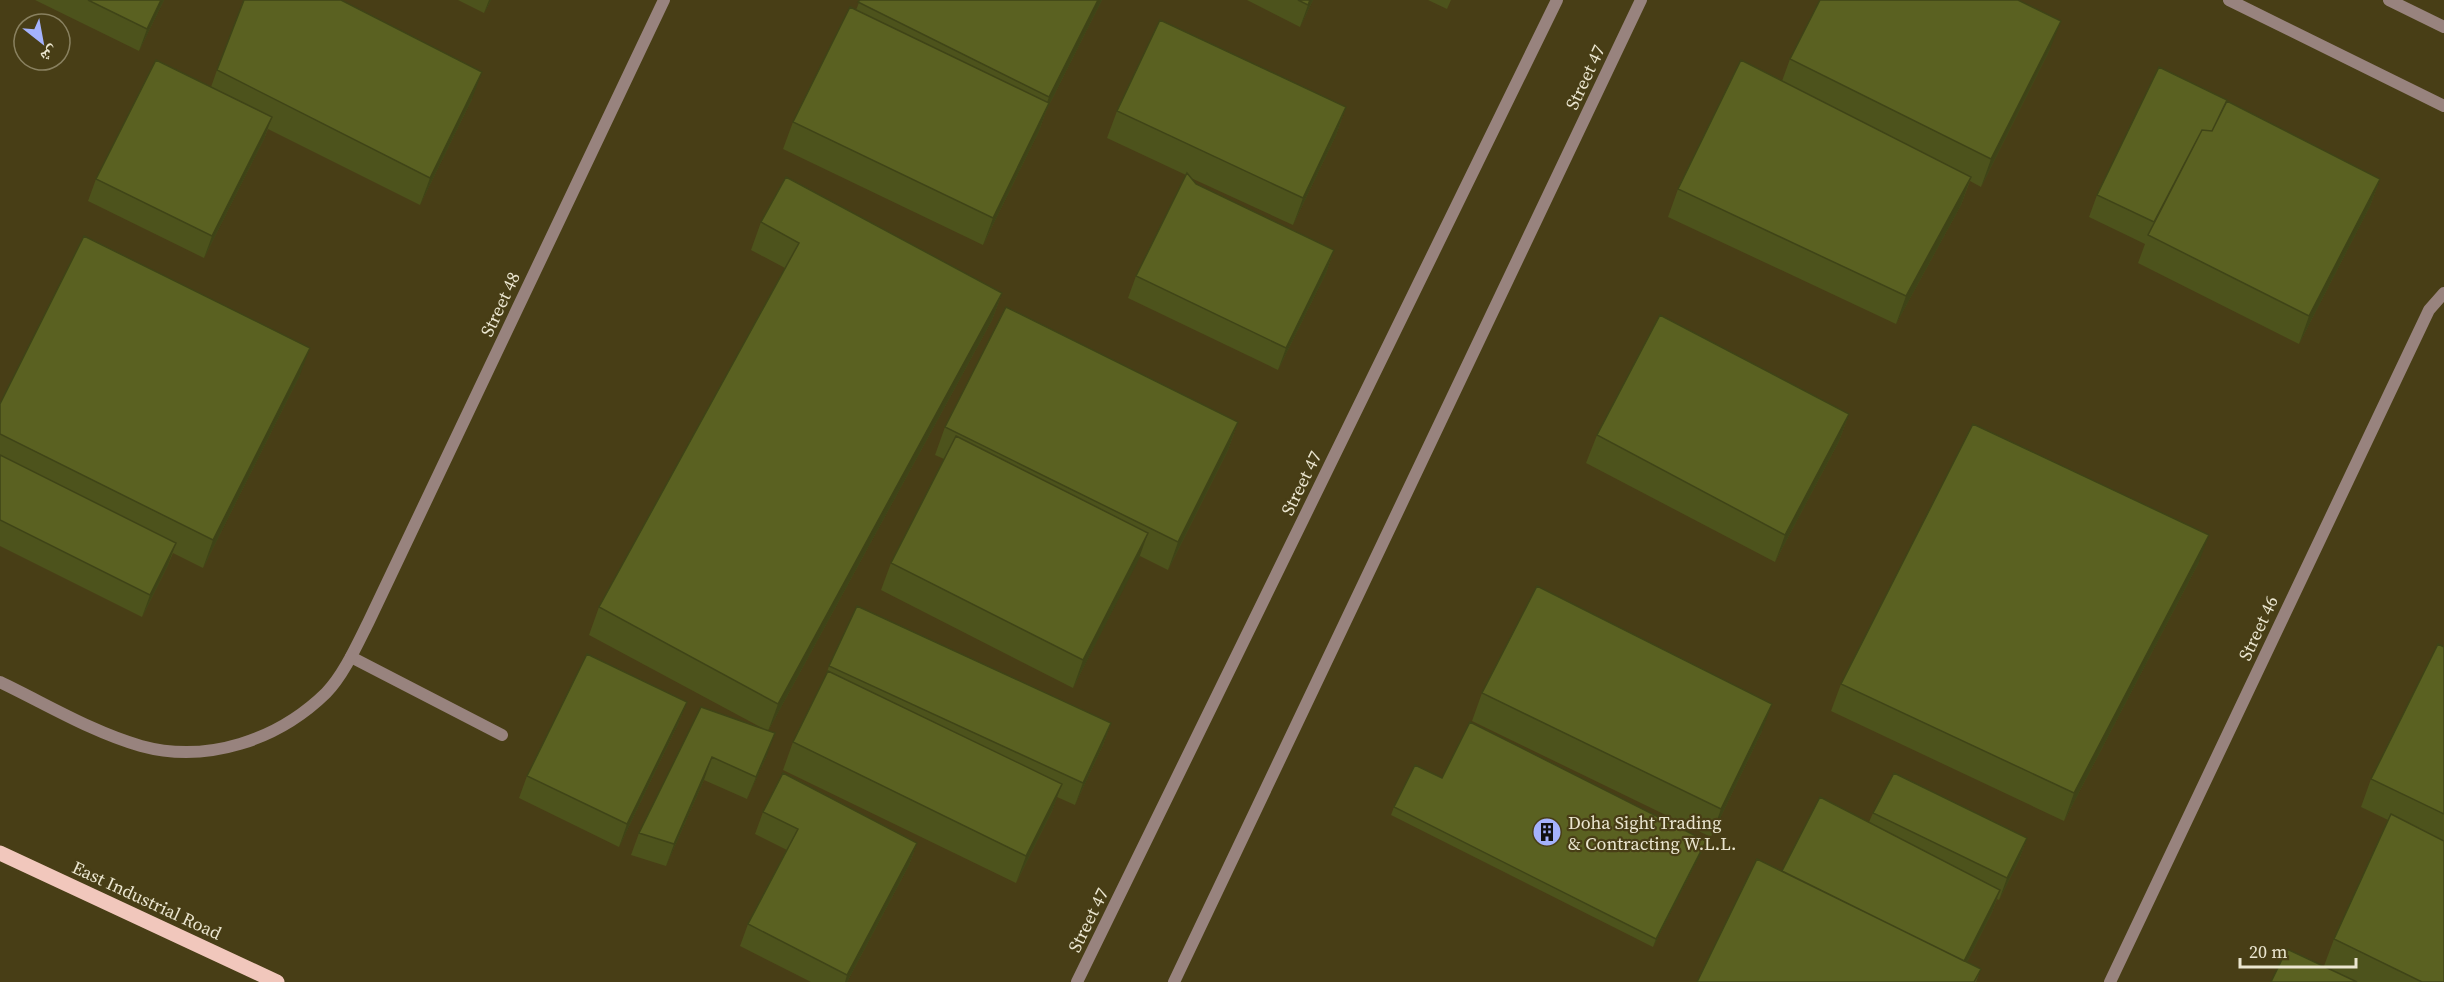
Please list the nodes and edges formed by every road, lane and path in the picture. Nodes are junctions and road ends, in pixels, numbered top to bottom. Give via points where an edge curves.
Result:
1 (664, 0) edge
2 (1557, 0) edge
3 (1641, 0) edge
4 (2229, 0) edge
5 (2389, 0) edge
6 (2444, 27) edge
7 (2444, 106) edge
8 (2444, 293) edge
9 (351, 657) junction
10 (0, 682) edge
11 (502, 735) dead end
12 (0, 853) edge
13 (277, 982) edge
14 (1077, 982) edge
15 (1174, 982) edge
16 (2110, 982) edge

1 - 9 street, Street 48
2 - 14 street, Street 47
3 - 15 street, Street 47
4 - 7 street
5 - 6 street
8 - 16 street, Street 46 via 2429,310
9 - 10 street via 327,692 296,718 261,738 222,749 182,752 142,746 105,732
9 - 11 street
12 - 13 main road, East Industrial Road

